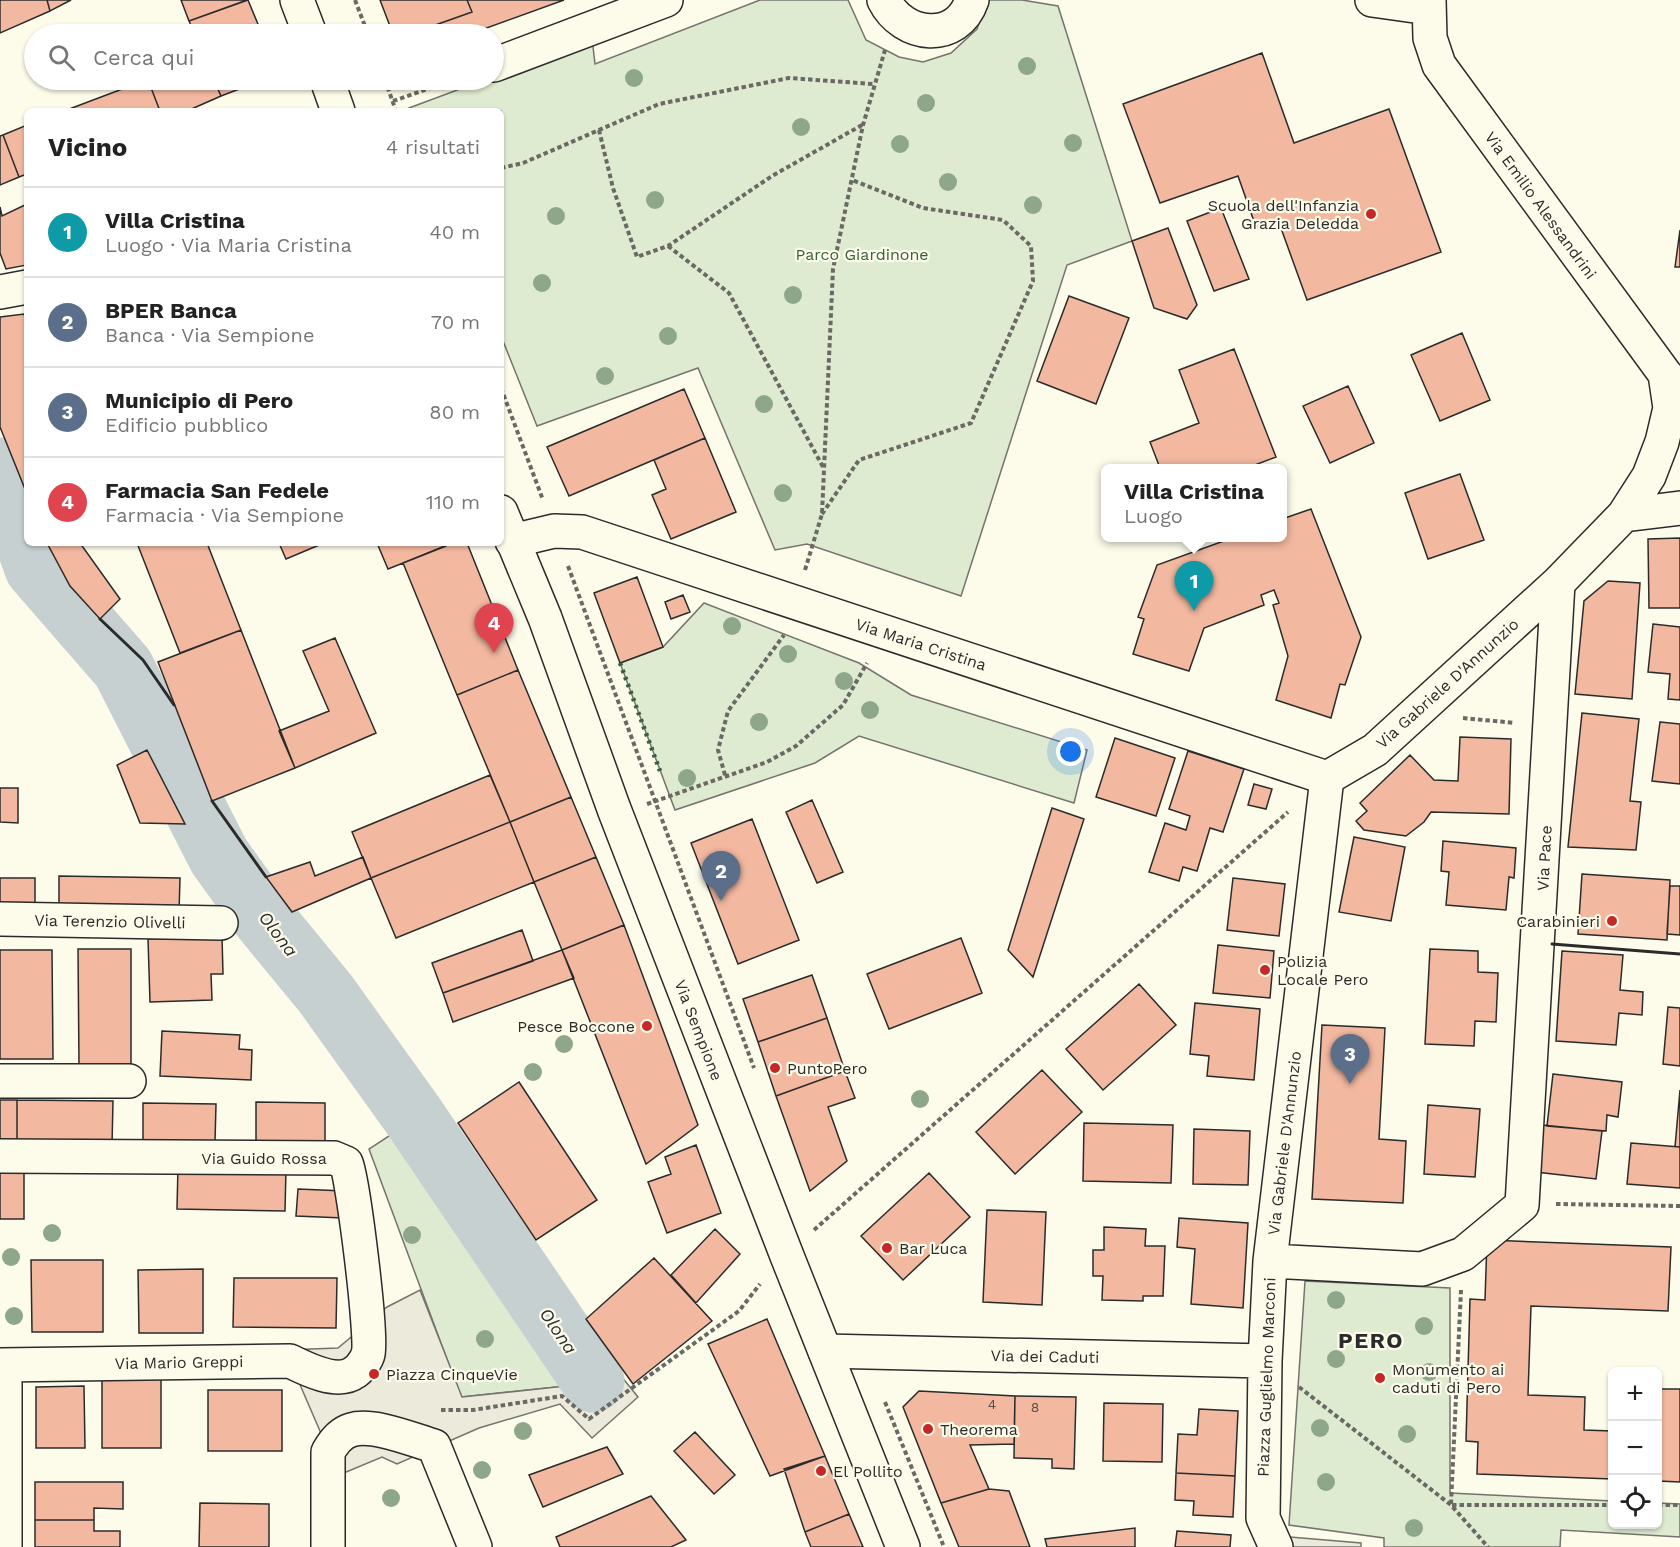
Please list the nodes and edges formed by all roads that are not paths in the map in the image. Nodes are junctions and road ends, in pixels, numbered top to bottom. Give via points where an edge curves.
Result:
1 (297, 0) edge
2 (666, 0) edge
3 (972, 0) edge
4 (1372, 0) edge
5 (1429, 4) edge
6 (892, 11) edge
7 (306, 24) edge
8 (504, 60) edge
9 (331, 90) edge
10 (337, 108) edge
11 (24, 288) edge
12 (0, 292) edge
13 (1673, 382) edge
14 (1680, 508) edge
15 (1624, 515) junction
16 (507, 526) edge
17 (1558, 582) junction
18 (1327, 778) junction
19 (0, 920) edge
20 (221, 923) dead end
21 (0, 1081) edge
22 (129, 1081) dead end
23 (0, 1156) edge
24 (1522, 1205) joint
25 (1270, 1261) junction
26 (825, 1350) junction
27 (1265, 1361) junction
28 (2, 1365) edge
29 (355, 1373) joint
30 (5, 1547) edge
31 (328, 1547) edge
32 (475, 1547) edge
33 (903, 1547) edge
34 (1276, 1547) edge

1 - 7 street
2 - 8 street
3 - 6 street via 960,18 932,31 915,29
4 - 5 street, Via Emilio Alessandrini
5 - 13 street, Via Emilio Alessandrini via 1430,38 1439,65
9 - 10 street
11 - 12 street
13 - 15 street, Via Gabriele D'Annunzio via 1662,442 1649,476
14 - 15 street
15 - 17 street, Via Gabriele D'Annunzio
16 - 18 street, Via Maria Cristina via 582,532 792,616 885,632
16 - 26 street, Via Sempione
17 - 18 street, Via Gabriele D'Annunzio via 1375,750
17 - 24 street, Via Pace
18 - 25 street, Via Gabriele D'Annunzio
19 - 20 street, Via Terenzio Olivelli
21 - 22 street
23 - 29 street, Via Guido Rossa via 334,1158 346,1162 368,1326 368,1354
24 - 25 street, Piazza Guglielmo Marconi via 1463,1254 1422,1269
25 - 27 street, Piazza Guglielmo Marconi
26 - 27 street, Via dei Caduti
26 - 33 street, Via Sempione
27 - 34 street, Piazza Guglielmo Marconi via 1263,1518
28 - 29 street, Via Mario Greppi via 290,1361 313,1372 338,1376
28 - 30 street
31 - 32 street via 328,1452 336,1440 351,1430 376,1430 434,1446

